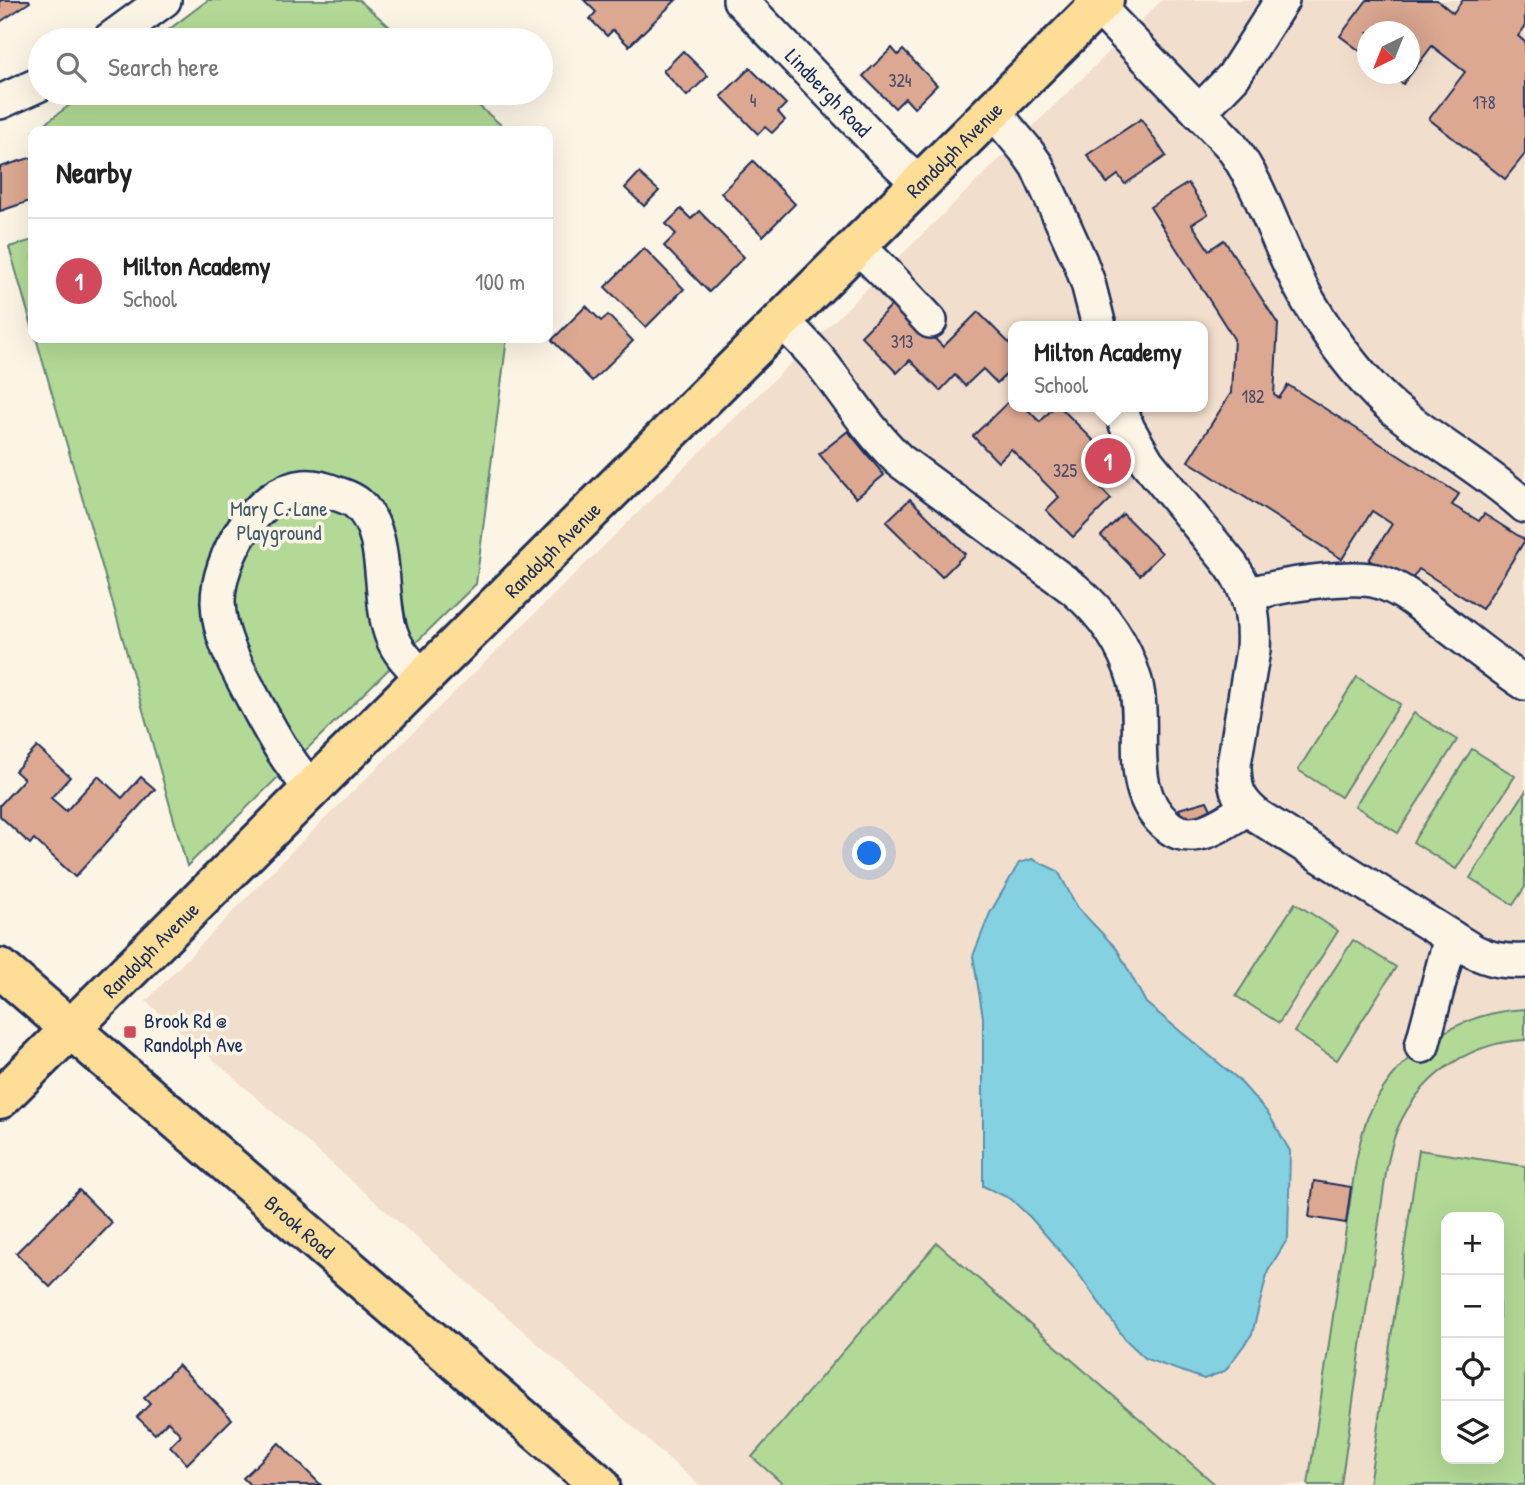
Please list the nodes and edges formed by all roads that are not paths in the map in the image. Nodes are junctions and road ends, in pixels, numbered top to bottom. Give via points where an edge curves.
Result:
1 (164, 0) edge
2 (740, 0) edge
3 (1282, 0) edge
4 (1101, 3) edge
5 (126, 28) edge
6 (28, 89) edge
7 (0, 102) edge
8 (993, 111) junction
9 (1199, 112) junction
10 (919, 183) junction
11 (857, 245) junction
12 (782, 321) junction
13 (930, 321) dead end
14 (1098, 321) edge
15 (1120, 412) edge
16 (1525, 506) edge
17 (1247, 595) junction
18 (424, 678) junction
19 (1525, 683) edge
20 (312, 789) junction
21 (1247, 808) junction
22 (1451, 937) junction
23 (1525, 961) edge
24 (0, 968) edge
25 (70, 1028) junction
26 (1422, 1046) dead end
27 (0, 1099) edge
28 (600, 1485) edge

1 - 5 street
2 - 10 street, Lindbergh Road
3 - 9 street via 1233,77
4 - 8 main road, Randolph Avenue
4 - 9 street
6 - 7 street
8 - 10 main road, Randolph Avenue
8 - 14 street via 1037,166 1080,261
9 - 16 street via 1248,170 1305,295 1360,375 1402,415
10 - 11 main road, Randolph Avenue
11 - 12 main road, Randolph Avenue
11 - 13 street
12 - 18 main road, Randolph Avenue
12 - 21 street via 891,452 1074,589 1105,620 1120,642 1135,684 1143,792 1161,820 1174,831 1203,833
15 - 17 street via 1142,454 1231,565
17 - 19 street via 1278,586 1345,580 1390,585
17 - 21 street via 1253,650 1234,764 1234,780
18 - 20 main road, Randolph Avenue
18 - 20 street via 390,633 376,534 359,505 347,497 303,487 280,495 258,512 234,543 226,562 218,602 221,625 233,660 279,747
20 - 25 main road, Randolph Avenue
21 - 22 street
22 - 23 street via 1488,958
22 - 26 street
24 - 25 main road, Brook Road
25 - 27 main road, Randolph Avenue
25 - 28 main road, Brook Road

